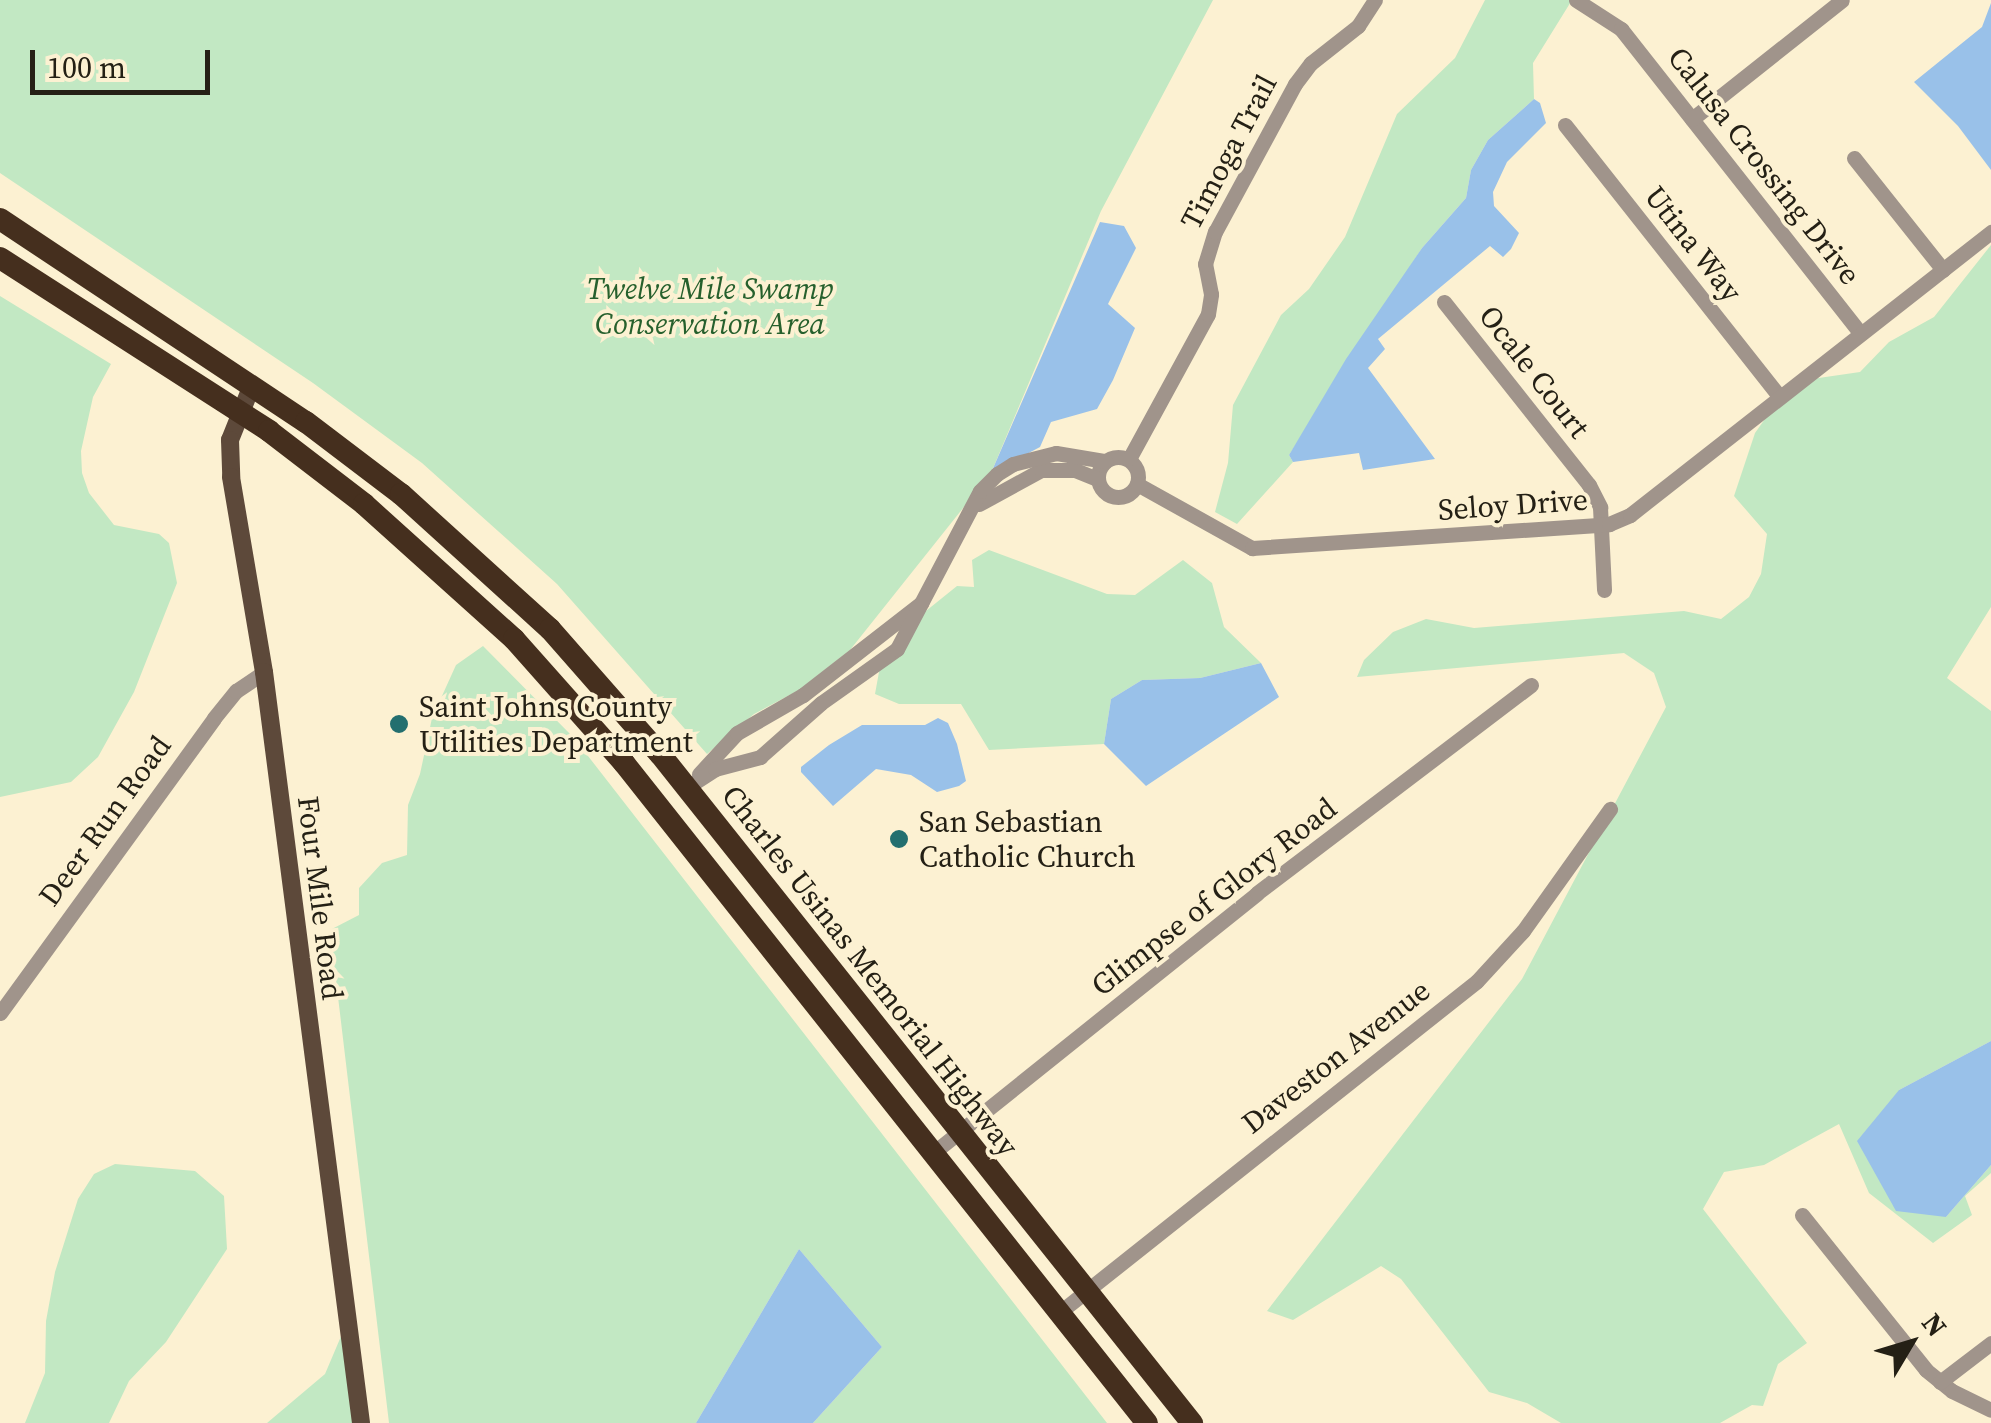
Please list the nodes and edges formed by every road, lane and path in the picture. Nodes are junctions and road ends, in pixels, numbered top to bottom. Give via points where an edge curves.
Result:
1 (1375, 0) edge
2 (1576, 0) edge
3 (1842, 0) edge
4 (1692, 119) junction
5 (1564, 125) dead end
6 (1854, 158) dead end
7 (0, 219) edge
8 (1991, 232) edge
9 (0, 258) edge
10 (1943, 270) junction
11 (1444, 302) dead end
12 (1860, 333) junction
13 (252, 385) junction
14 (1778, 396) junction
15 (239, 413) junction
16 (1105, 460) junction
17 (1129, 460) junction
18 (1097, 478) junction
19 (1137, 484) junction
20 (969, 513) junction
21 (1602, 526) junction
22 (1604, 590) dead end
23 (925, 600) junction
24 (542, 668) junction
25 (264, 672) junction
26 (1531, 685) dead end
27 (759, 719) junction
28 (773, 748) junction
29 (686, 788) junction
30 (1610, 809) dead end
31 (0, 1013) edge
32 (958, 1132) junction
33 (933, 1153) junction
34 (1802, 1215) dead end
35 (1087, 1290) junction
36 (1060, 1312) junction
37 (1991, 1343) edge
38 (1940, 1382) junction
39 (1991, 1410) edge
40 (361, 1423) edge
41 (1148, 1423) edge
42 (1192, 1423) edge

1 - 17 street, Timoga Trail via 1358,26 1294,84 1223,216 1208,249 1208,314
2 - 4 street, Calusa Crossing Drive via 1621,29
3 - 4 street
4 - 12 street, Calusa Crossing Drive
5 - 14 street, Utina Way
6 - 10 street
7 - 13 highway, Charles Usinas Memorial Highway
8 - 10 street, Seloy Drive
9 - 15 highway, Charles Usinas Memorial Highway
10 - 12 street, Seloy Drive
11 - 21 street, Ocale Court via 1589,485
12 - 14 street, Seloy Drive
13 - 15 main road, Four Mile Road
13 - 29 highway, Charles Usinas Memorial Highway via 400,494 518,598
14 - 21 street, Seloy Drive via 1630,515
15 - 24 highway, Charles Usinas Memorial Highway via 364,504
15 - 25 main road, Four Mile Road via 230,440 231,477
16 - 17 street, Seloy Drive
16 - 18 street
16 - 20 street, Seloy Drive via 1056,453 1013,464 980,491
17 - 19 street
18 - 19 street, Seloy Drive via 1115,497
18 - 20 street, Seloy Drive via 1040,470
19 - 21 street, Seloy Drive via 1252,548
20 - 23 street, Seloy Drive
21 - 22 street, Ocale Court
23 - 27 street, Seloy Drive via 812,688
23 - 28 street, Seloy Drive via 886,660 821,703
24 - 29 highway via 660,792
24 - 33 highway, Charles Usinas Memorial Highway
25 - 31 street, Deer Run Road via 214,718
25 - 40 main road, Four Mile Road
26 - 32 street, Glimpse of Glory Road
27 - 28 street
27 - 29 street, Seloy Drive
28 - 29 street, Seloy Drive via 714,769
29 - 32 highway, Charles Usinas Memorial Highway
30 - 35 street, Daveston Avenue via 1523,930 1477,980
32 - 33 street, Glimpse of Glory Road
32 - 35 highway, Charles Usinas Memorial Highway
33 - 36 highway, Charles Usinas Memorial Highway
34 - 38 street
35 - 36 street, Daveston Avenue
35 - 42 highway, Charles Usinas Memorial Highway
36 - 41 highway, Charles Usinas Memorial Highway
37 - 38 street
38 - 39 street

